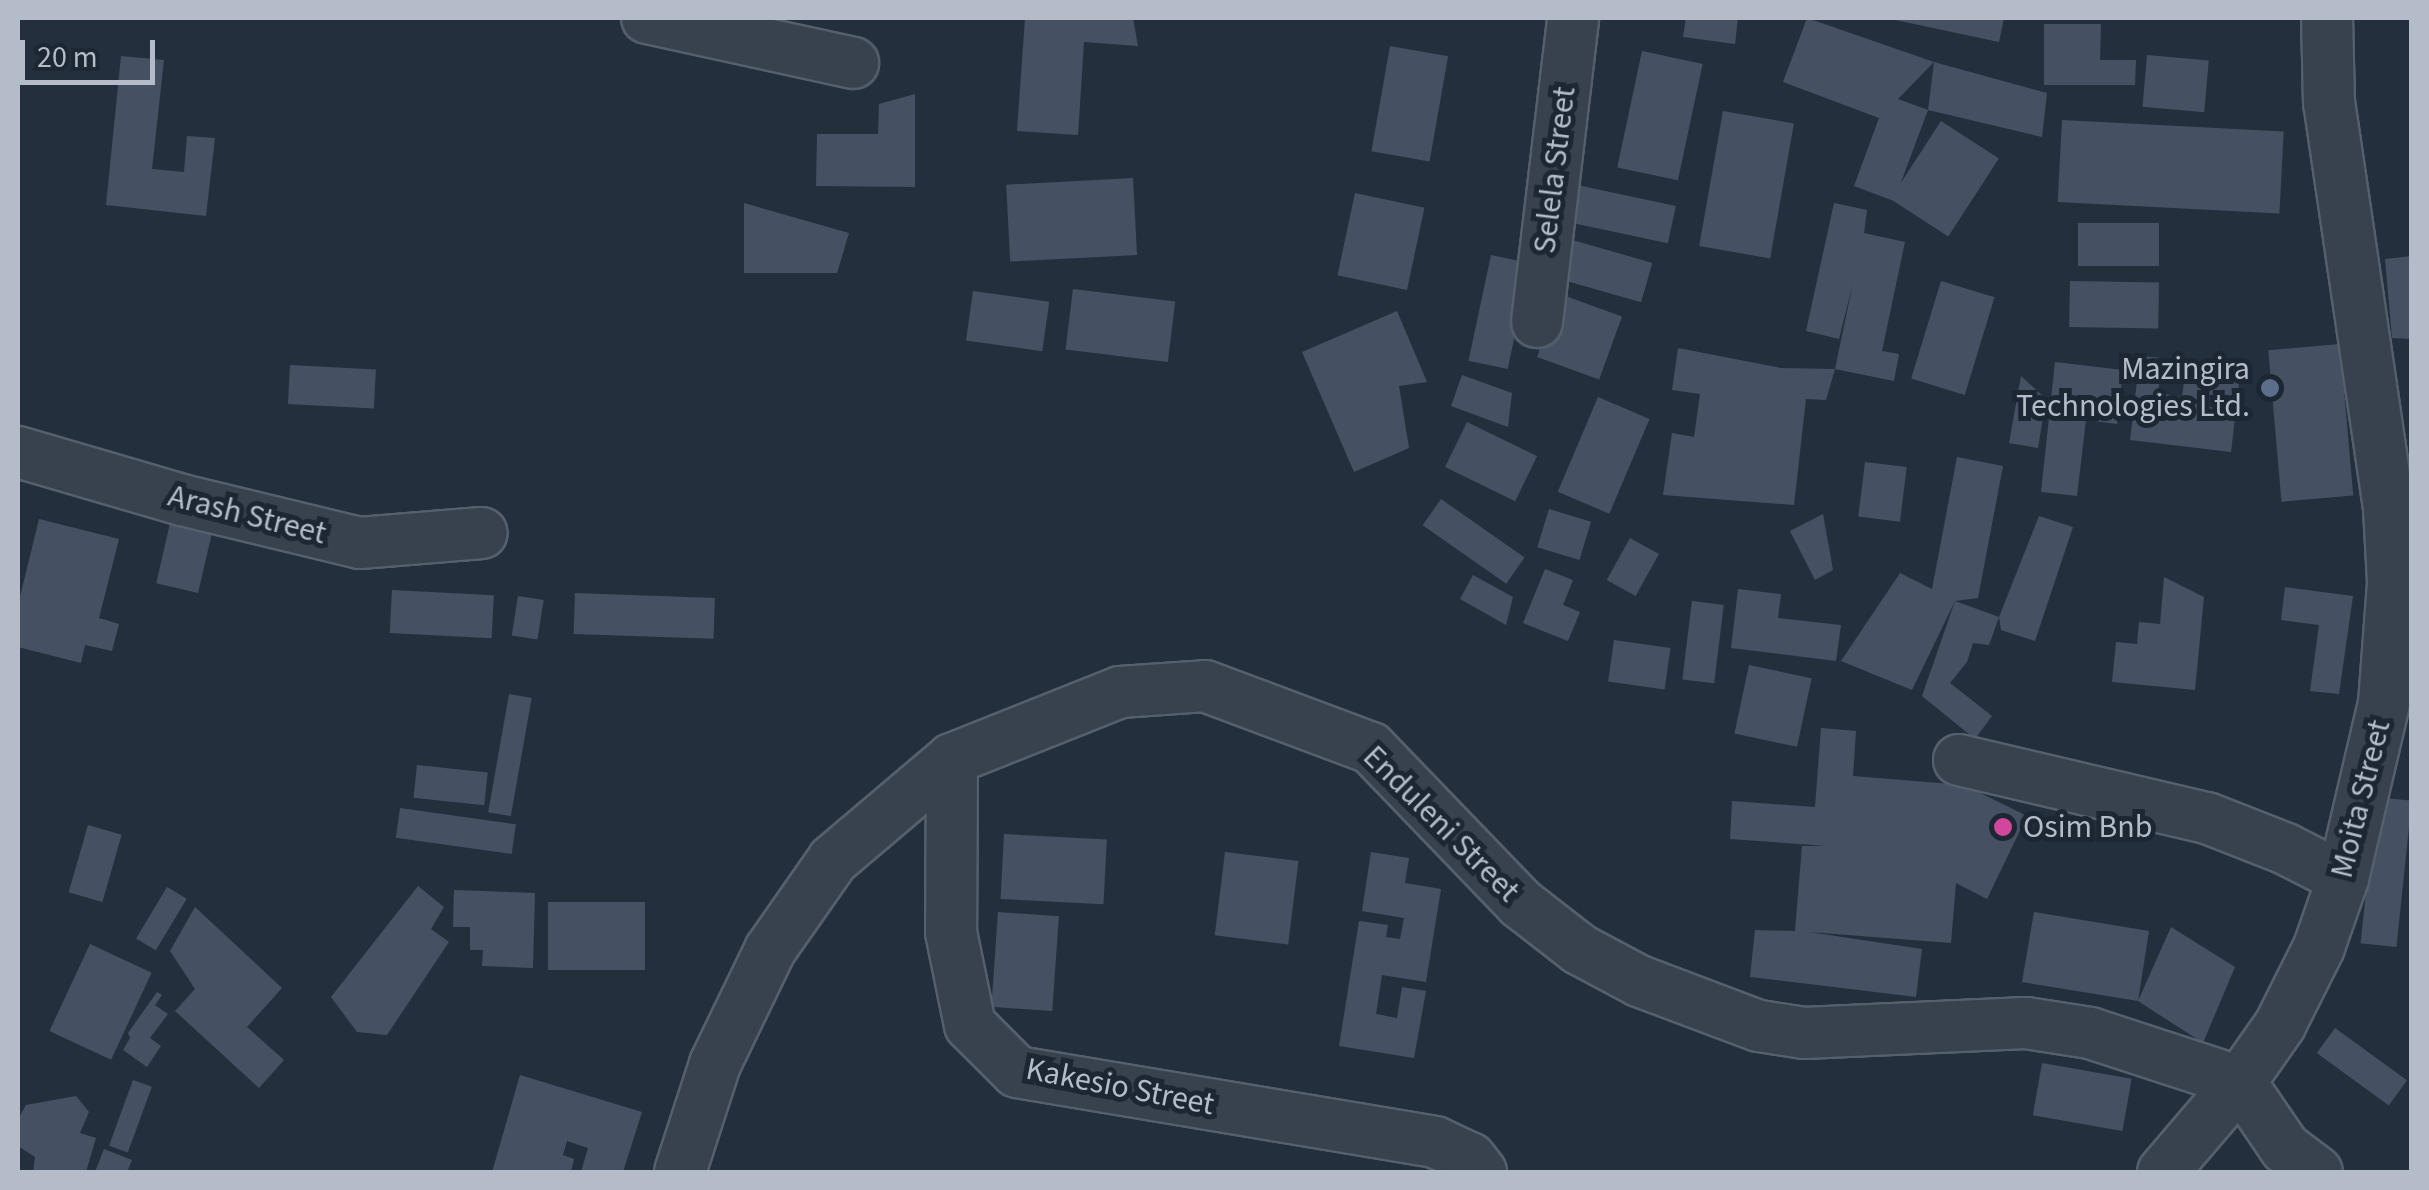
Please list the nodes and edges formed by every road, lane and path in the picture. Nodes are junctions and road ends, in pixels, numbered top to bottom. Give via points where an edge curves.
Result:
1 (648, 18) edge
2 (1573, 18) edge
3 (2327, 18) edge
4 (853, 63) dead end
5 (1537, 322) dead end
6 (18, 452) edge
7 (482, 533) dead end
8 (952, 760) junction
9 (1958, 760) dead end
10 (2343, 878) junction
11 (2240, 1082) junction
12 (680, 1172) edge
13 (1481, 1172) edge
14 (2163, 1172) edge
15 (2317, 1172) edge

1 - 4 street
2 - 5 street, Selela Street
3 - 10 street, Moita Street via 2329,104 2382,434 2393,582 2384,703
6 - 7 street, Arash Street via 360,544
8 - 11 street, Enduleni Street via 1120,692 1204,686 1371,748 1520,903 1579,949 1700,1008 1804,1033 2026,1023 2090,1034
8 - 12 street, Enduleni Street via 834,860 770,950 715,1064
8 - 13 street, Kakesio Street via 950,932 970,1026 1017,1072 1435,1142 1470,1158
9 - 10 street via 2207,818
10 - 11 street, Moita Street via 2319,947 2280,1025
11 - 14 street, Moita Street
11 - 15 street via 2285,1148

